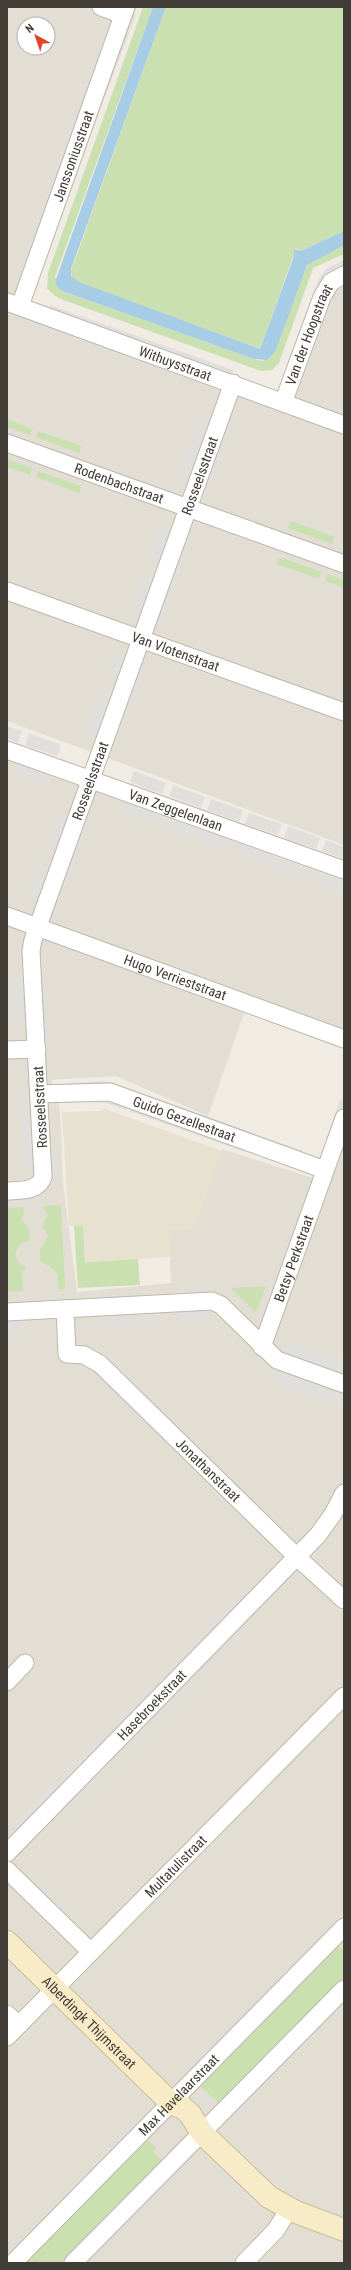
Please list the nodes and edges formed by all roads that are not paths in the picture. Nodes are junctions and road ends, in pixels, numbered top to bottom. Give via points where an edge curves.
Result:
1 (101, 7) edge
2 (125, 11) edge
3 (344, 274) edge
4 (13, 304) edge
5 (233, 383) junction
6 (283, 403) junction
7 (344, 425) edge
8 (7, 443) edge
9 (188, 508) junction
10 (344, 564) edge
11 (7, 592) edge
12 (141, 640) junction
13 (344, 712) edge
14 (7, 750) edge
15 (90, 780) junction
16 (344, 870) edge
17 (7, 916) edge
18 (37, 929) junction
19 (344, 1040) edge
20 (37, 1049) junction
21 (7, 1050) edge
22 (39, 1094) junction
23 (344, 1118) edge
24 (325, 1170) junction
25 (7, 1191) edge
26 (65, 1309) junction
27 (7, 1312) edge
28 (262, 1347) junction
29 (344, 1384) edge
30 (344, 1493) edge
31 (297, 1557) junction
32 (344, 1600) edge
33 (25, 1663) dead end
34 (7, 1682) edge
35 (344, 1696) edge
36 (7, 1853) edge
37 (7, 1870) edge
38 (344, 1928) edge
39 (7, 1942) edge
40 (91, 1952) junction
41 (344, 1988) edge
42 (55, 1989) junction
43 (11, 2026) edge
44 (171, 2103) junction
45 (202, 2133) junction
46 (290, 2209) junction
47 (340, 2227) edge
48 (13, 2263) edge
49 (73, 2263) edge
50 (244, 2263) edge

1 - 2 street
2 - 4 street, Janssoniusstraat
3 - 6 street, Van der Hoopstraat via 331,282 322,297
4 - 5 street, Withuysstraat
5 - 6 street, Withuysstraat
5 - 9 street, Rosseelsstraat
6 - 7 street, Withuysstraat
8 - 9 street, Rodenbachstraat
9 - 10 street, Rodenbachstraat
9 - 12 street, Rosseelsstraat
11 - 12 street, Van Vlotenstraat
12 - 13 street, Van Vlotenstraat
12 - 15 street, Rosseelsstraat
14 - 15 street, Van Zeggelenlaan
15 - 16 street, Van Zeggelenlaan
15 - 18 street, Rosseelsstraat
17 - 18 street, Hugo Verrieststraat
18 - 19 street, Hugo Verrieststraat
18 - 20 street, Rosseelsstraat via 31,951
20 - 21 street
20 - 22 street, Rosseelsstraat
22 - 24 street, Guido Gezellestraat via 110,1092
22 - 25 street, Rosseelsstraat via 43,1174 40,1184 32,1188
23 - 24 street, Betsy Perkstraat
24 - 28 street, Betsy Perkstraat
26 - 27 street
26 - 28 street via 212,1301 221,1305
26 - 31 street, Jonathanstraat via 67,1354 84,1355 100,1364
28 - 29 street via 281,1362
30 - 31 street, Hasebroekstraat via 322,1530
31 - 32 street, Jonathanstraat
31 - 36 street, Hasebroekstraat
33 - 34 street
35 - 40 street, Multatulistraat
37 - 40 street
38 - 44 street, Max Havelaarstraat
39 - 42 street, Alberdingk Thijmstraat
40 - 42 street, Multatulistraat
41 - 45 street
42 - 43 street, Multatulistraat
42 - 44 street, Alberdingk Thijmstraat
44 - 45 street, Alberdingk Thijmstraat via 190,2114
44 - 48 street, Max Havelaarstraat
45 - 46 street, Alberdingk Thijmstraat via 263,2192
45 - 49 street
46 - 47 street, Alberdingk Thijmstraat
46 - 50 street via 276,2230

